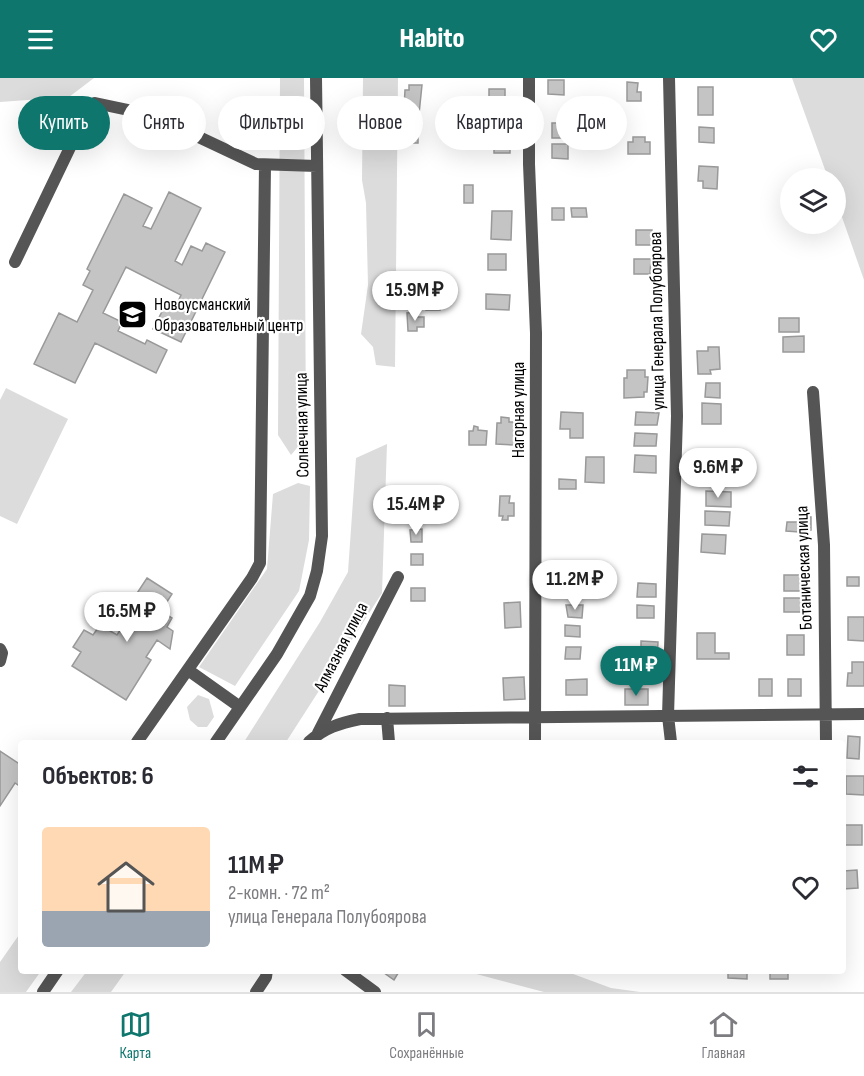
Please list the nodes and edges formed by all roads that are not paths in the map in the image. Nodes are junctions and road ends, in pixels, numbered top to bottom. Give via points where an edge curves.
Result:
1 (316, 78) edge
2 (529, 78) edge
3 (669, 78) edge
4 (266, 165) junction
5 (317, 166) junction
6 (15, 262) dead end
7 (813, 392) dead end
8 (398, 577) dead end
9 (0, 649) edge
10 (0, 661) edge
11 (188, 670) junction
12 (240, 707) junction
13 (864, 714) edge
14 (825, 715) junction
15 (668, 716) junction
16 (535, 717) junction
17 (387, 718) junction
18 (313, 738) edge
19 (138, 740) edge
20 (217, 740) edge
21 (389, 740) edge
22 (535, 740) edge
23 (671, 740) edge
24 (826, 740) edge
25 (55, 974) edge
26 (266, 974) edge
27 (350, 974) edge
28 (43, 992) edge
29 (256, 992) edge
30 (375, 992) edge

1 - 5 street, Солнечная улица
2 - 16 street, Нагорная улица via 536,333
3 - 15 street, улица Генерала Полубоярова via 677,416
4 - 5 street
4 - 6 street via 247,161 152,115 95,103 89,108
4 - 11 street via 260,563
5 - 12 street, Солнечная улица via 322,536 310,596
7 - 14 street, Ботаническая улица via 824,546
8 - 18 street, Алмазная улица
9 - 10 street
11 - 12 street
11 - 19 street
12 - 20 street, Солнечная улица
13 - 14 street
14 - 15 street
14 - 24 street, Ботаническая улица
15 - 16 street
15 - 23 street, улица Генерала Полубоярова
16 - 17 street
16 - 22 street, Нагорная улица
17 - 18 street via 336,724
17 - 21 street
25 - 28 street
26 - 29 street
27 - 30 street

